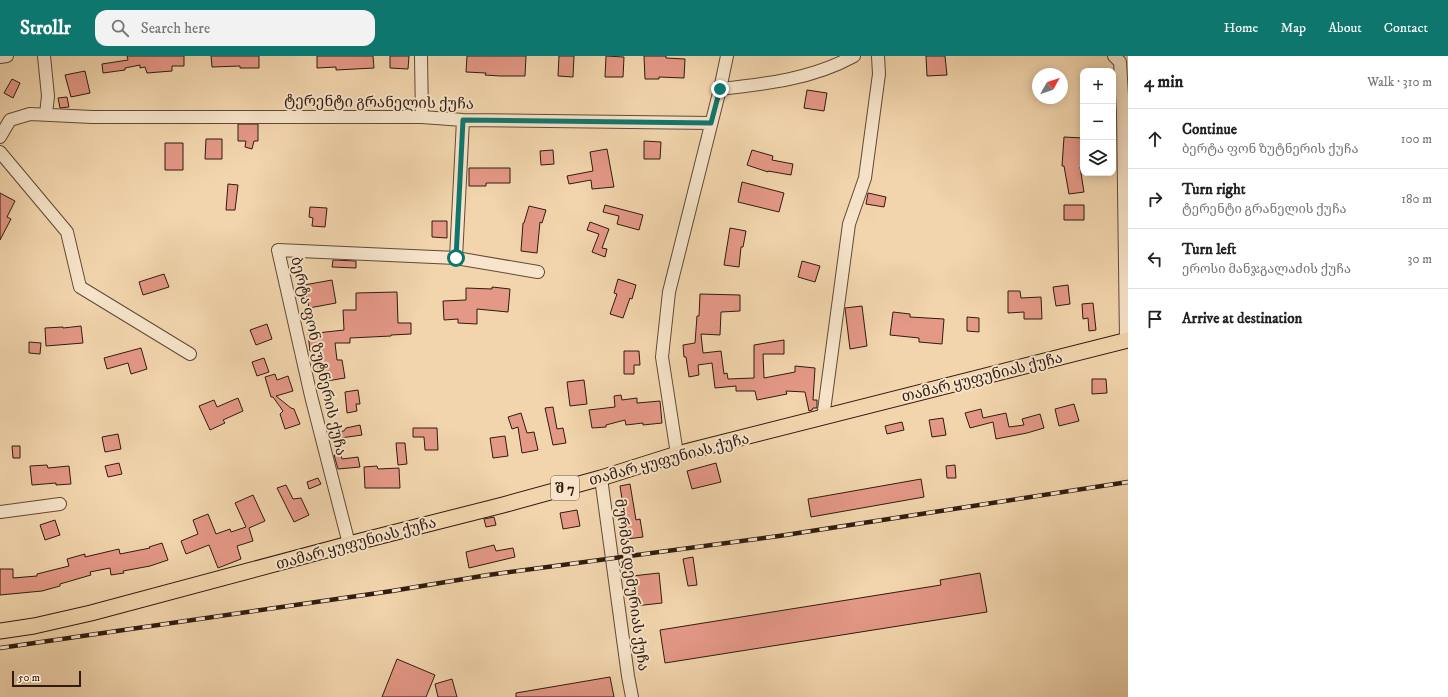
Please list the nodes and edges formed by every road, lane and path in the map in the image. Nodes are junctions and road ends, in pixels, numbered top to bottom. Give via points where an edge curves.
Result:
1 (7, 56) edge
2 (44, 56) edge
3 (421, 56) edge
4 (727, 56) edge
5 (854, 56) edge
6 (878, 56) edge
7 (1114, 56) edge
8 (0, 57) edge
9 (720, 89) junction
10 (46, 114) junction
11 (422, 116) junction
12 (463, 120) junction
13 (711, 123) junction
14 (0, 137) edge
15 (0, 152) edge
16 (456, 258) junction
17 (538, 272) dead end
18 (1127, 341) edge
19 (190, 354) dead end
20 (823, 418) junction
21 (677, 454) junction
22 (601, 478) junction
23 (60, 504) dead end
24 (0, 512) edge
25 (349, 544) junction
26 (0, 631) edge
27 (632, 697) edge

1 - 8 street
2 - 10 street via 48,96
3 - 11 street
4 - 9 street
5 - 9 street via 813,74 773,83
6 - 20 street via 879,74 865,178 849,224
7 - 18 street via 1120,62 1123,112
9 - 13 street
10 - 11 street, ტერენტი გრანელის ქუჩა via 92,117
10 - 14 street, ტერენტი გრანელის ქუჩა via 30,114 10,120
11 - 12 street, ტერენტი გრანელის ქუჩა
12 - 13 street, ტერენტი გრანელის ქუჩა
12 - 16 street
13 - 21 street via 669,292 662,357
15 - 19 street via 67,232 80,287
16 - 17 street
16 - 25 street, ბერტა ფონ ზუტნერის ქუჩა via 278,250 311,396
18 - 20 main road, თამარ ყუფუნიას ქუჩა / შ 7
20 - 21 main road, თამარ ყუფუნიას ქუჩა / შ 7
21 - 22 main road, თამარ ყუფუნიას ქუჩა / შ 7
22 - 25 main road, თამარ ყუფუნიას ქუჩა / შ 7
22 - 27 street, მურმან დემურიას ქუჩა
23 - 24 street
25 - 26 main road, თამარ ყუფუნიას ქუჩა / შ 7 via 91,613

